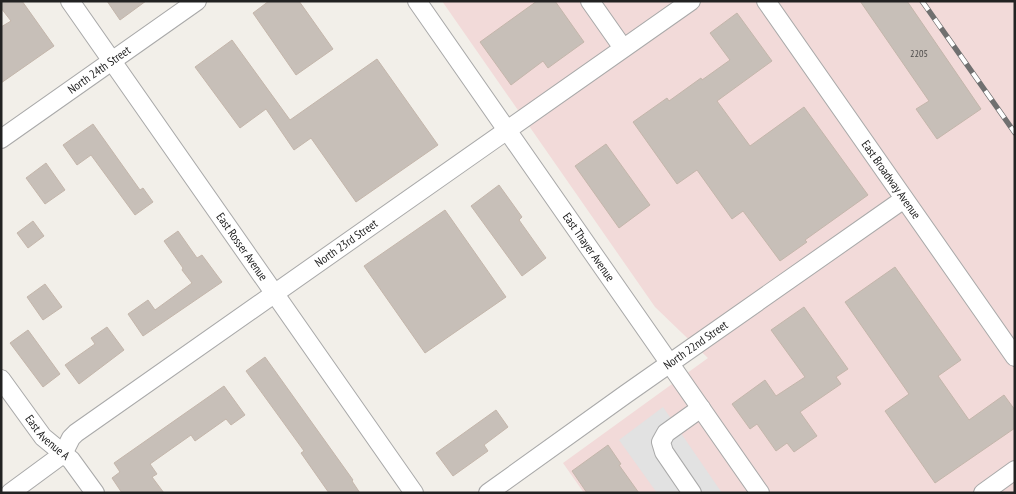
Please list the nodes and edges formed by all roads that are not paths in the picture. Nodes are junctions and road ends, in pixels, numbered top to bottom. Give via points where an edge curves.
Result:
1 (70, 1) edge
2 (197, 1) edge
3 (417, 1) edge
4 (590, 1) edge
5 (691, 1) edge
6 (766, 1) edge
7 (623, 48) junction
8 (112, 61) junction
9 (508, 130) junction
10 (1, 139) edge
11 (904, 199) junction
12 (275, 294) junction
13 (1015, 357) edge
14 (670, 364) junction
15 (1, 379) edge
16 (700, 408) junction
17 (63, 454) junction
18 (1015, 470) edge
19 (10, 493) edge
20 (95, 493) edge
21 (414, 493) edge
22 (488, 493) edge
23 (692, 493) edge
24 (760, 493) edge
25 (983, 493) edge

1 - 8 street, East Rosser Avenue
2 - 8 street, North 24th Street
3 - 9 street, East Thayer Avenue
4 - 7 street
5 - 7 street, North 23rd Street
6 - 11 street, East Broadway Avenue
7 - 9 street, North 23rd Street
8 - 10 street, North 24th Street
8 - 12 street, East Rosser Avenue
9 - 12 street, North 23rd Street
9 - 14 street, East Thayer Avenue
11 - 13 street, East Broadway Avenue
11 - 14 street, North 22nd Street
12 - 17 street, North 23rd Street via 76,433
12 - 21 street, East Rosser Avenue
14 - 16 street, East Thayer Avenue
14 - 22 street, North 22nd Street
15 - 17 street, East Avenue A via 43,437
16 - 23 street via 666,432 661,442 664,452
16 - 24 street, East Thayer Avenue
17 - 19 street, North 23rd Street
17 - 20 street, East Avenue A
18 - 25 street

